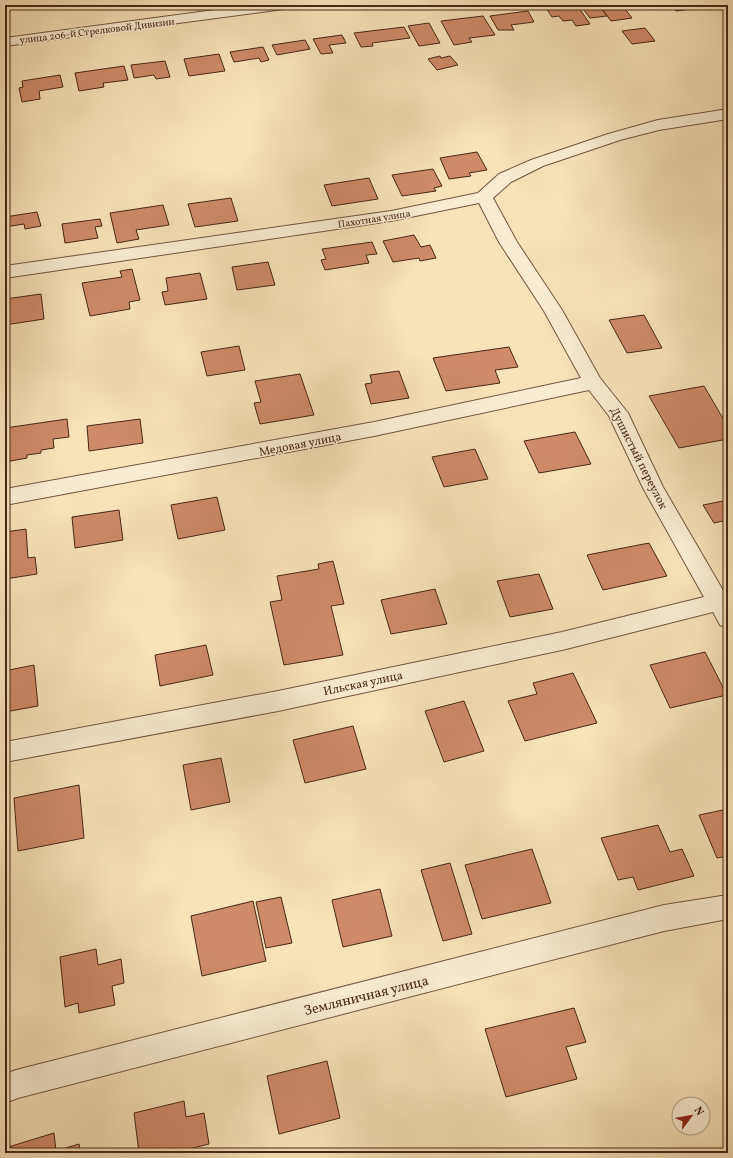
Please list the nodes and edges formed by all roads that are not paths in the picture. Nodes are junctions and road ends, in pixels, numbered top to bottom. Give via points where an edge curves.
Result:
1 (284, 5) edge
2 (5, 42) edge
3 (728, 114) edge
4 (484, 198) junction
5 (5, 272) edge
6 (593, 382) junction
7 (5, 497) edge
8 (723, 611) edge
9 (5, 752) edge
10 (728, 907) edge
11 (5, 1090) edge

1 - 2 street, улица 206-й Стрелковой Дивизии
3 - 4 street via 658,125 537,163 505,178
4 - 5 street, Пахотная улица via 391,216
4 - 6 street, Душистый переулок via 508,242 553,310
6 - 7 street, Медовая улица via 464,412
6 - 8 street, Душистый переулок via 618,413 653,488
8 - 9 street, Ильская улица via 562,641 301,696
10 - 11 street, Земляничная улица via 664,918 16,1084

